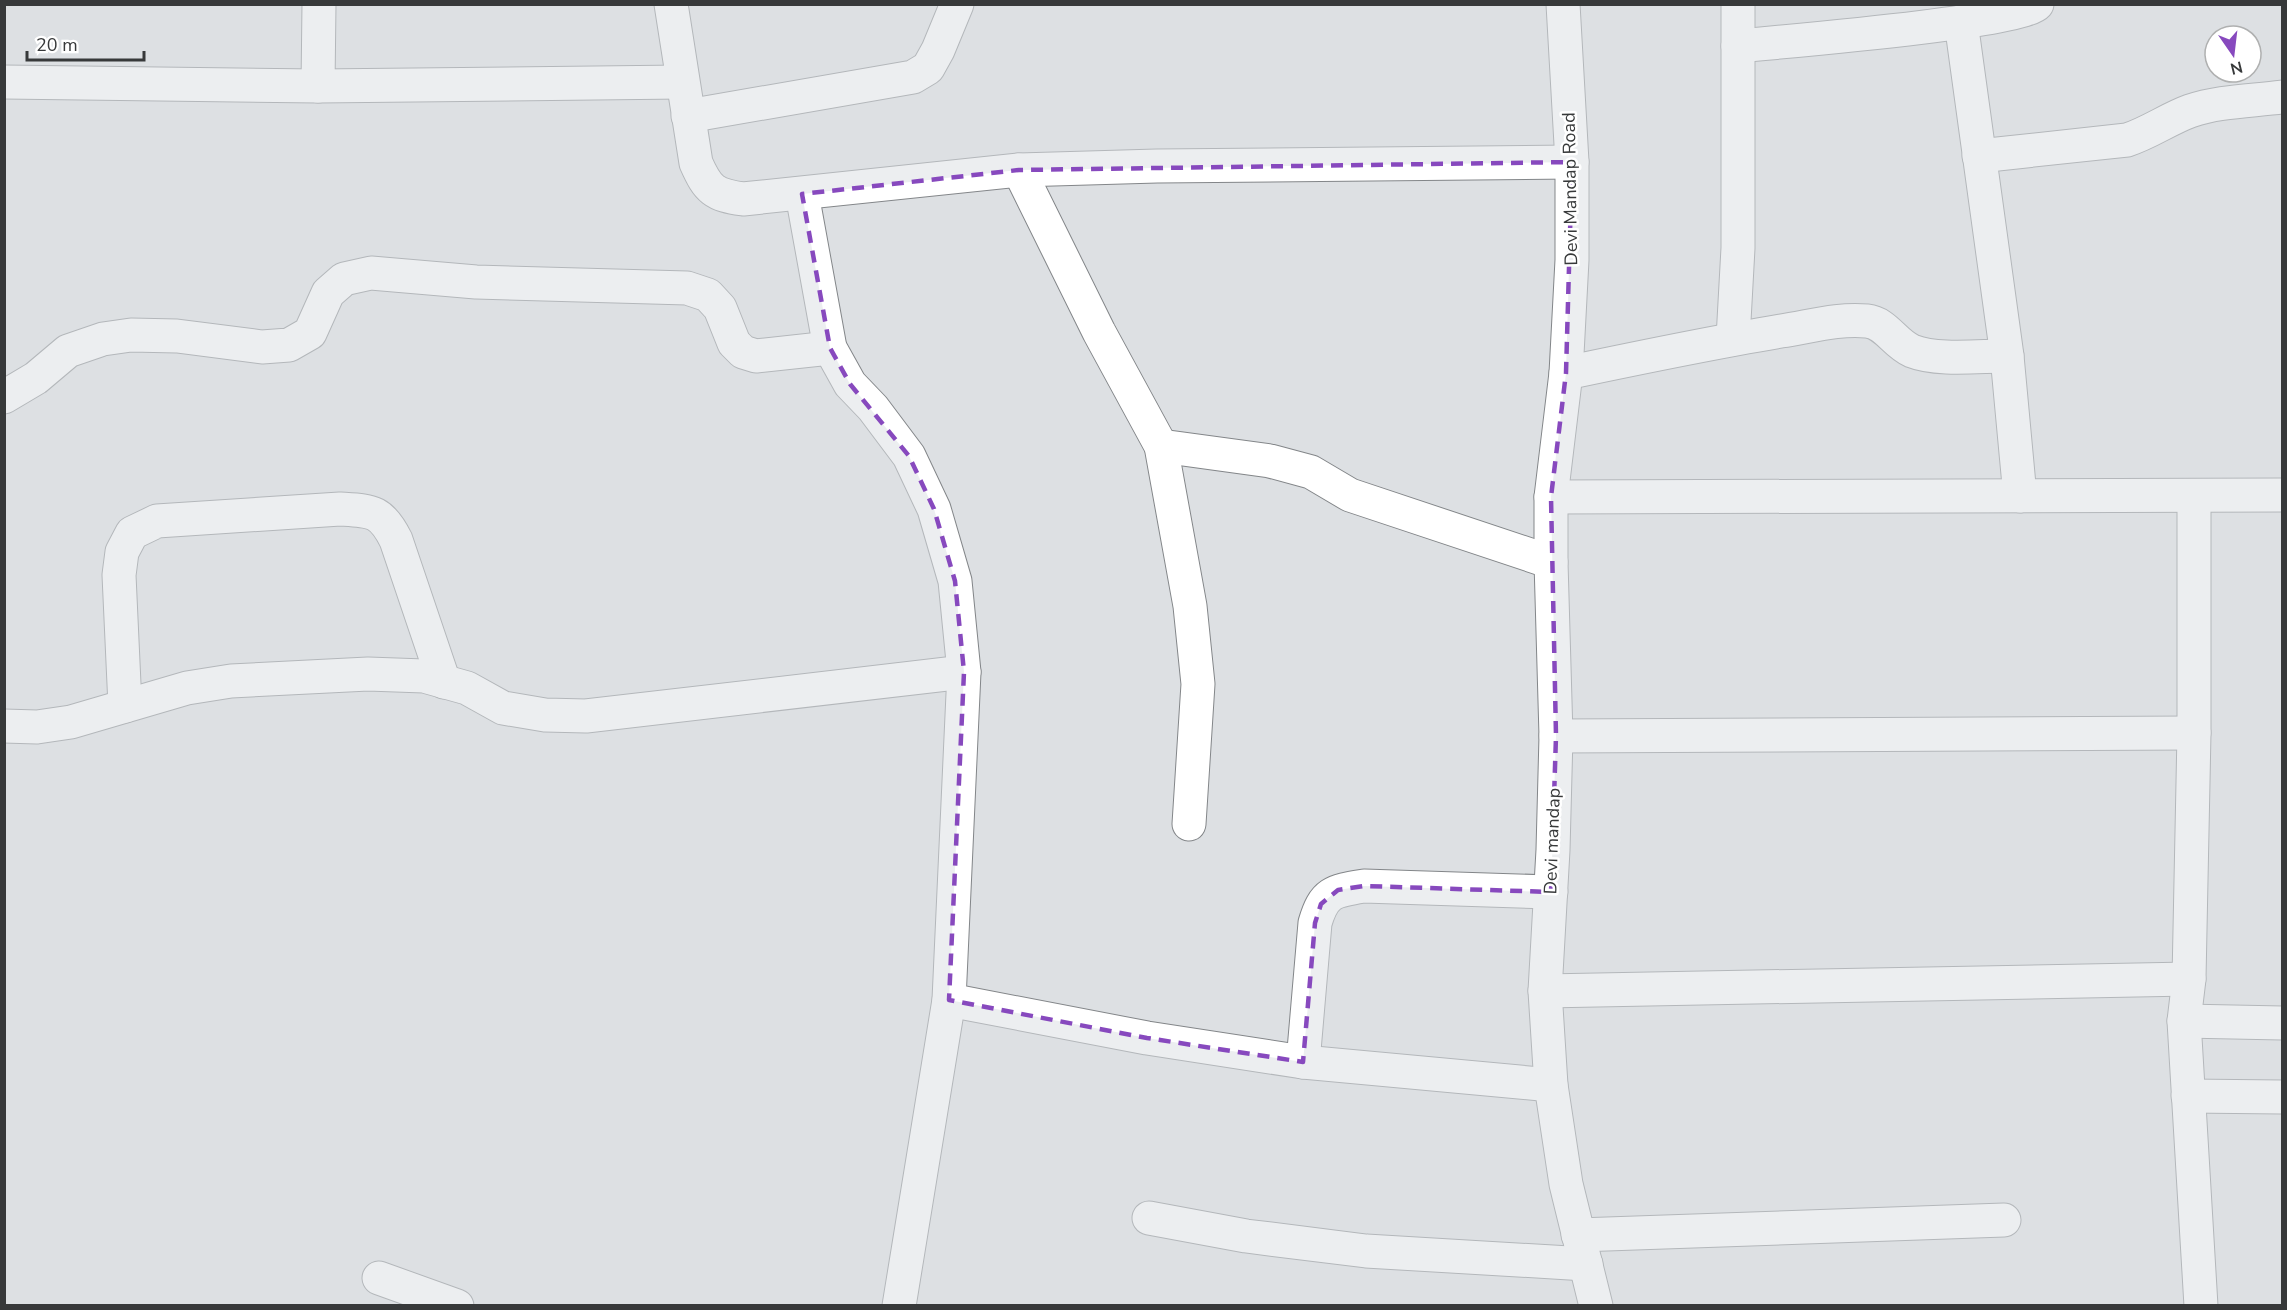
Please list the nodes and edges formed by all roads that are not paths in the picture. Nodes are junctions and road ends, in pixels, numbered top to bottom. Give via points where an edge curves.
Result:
1 (320, 4) edge
2 (671, 4) edge
3 (957, 4) edge
4 (1563, 4) edge
5 (1738, 4) edge
6 (2037, 4) edge
7 (1960, 22) junction
8 (1738, 46) junction
9 (4, 82) edge
10 (682, 82) junction
11 (318, 86) junction
12 (2283, 97) edge
13 (688, 116) junction
14 (1979, 156) junction
15 (1572, 162) junction
16 (1019, 170) junction
17 (802, 194) junction
18 (1733, 339) junction
19 (830, 348) junction
20 (2007, 356) junction
21 (1566, 373) junction
22 (4, 397) edge
23 (1161, 446) junction
24 (2283, 495) edge
25 (2020, 496) junction
26 (2194, 496) junction
27 (1551, 497) junction
28 (1551, 562) junction
29 (964, 672) junction
30 (444, 682) junction
31 (125, 706) junction
32 (4, 726) edge
33 (2194, 733) junction
34 (1556, 736) junction
35 (1189, 824) dead end
36 (1551, 892) junction
37 (2188, 979) junction
38 (1545, 991) junction
39 (949, 1000) junction
40 (2184, 1022) junction
41 (2283, 1023) edge
42 (1303, 1062) junction
43 (1551, 1085) junction
44 (2188, 1096) junction
45 (2283, 1097) edge
46 (1149, 1218) dead end
47 (2004, 1220) dead end
48 (1582, 1250) junction
49 (380, 1278) dead end
50 (457, 1305) edge
51 (899, 1305) edge
52 (1596, 1305) edge
53 (2200, 1305) edge

1 - 11 street
2 - 10 street
3 - 13 street via 928,69 913,77
4 - 15 street, Devi Mandap Road
5 - 8 street
6 - 7 street via 2033,9 2013,14
7 - 8 street
7 - 14 street
8 - 18 street via 1738,248
9 - 11 street
10 - 11 street
10 - 13 street
12 - 14 street via 2193,111 2127,140
13 - 17 street via 696,163 705,183 724,196 743,199
14 - 20 street
15 - 16 street
15 - 21 street, Devi Mandap Road
16 - 17 street
16 - 23 street
17 - 19 street
18 - 20 street via 1847,320 1870,321 1910,350 1926,355
18 - 21 street
19 - 22 street via 756,356 743,352 734,343 720,308 708,295 687,288 476,282 371,273 344,279 328,293 310,333 289,345 262,347 177,336 103,339 68,351 36,378
19 - 29 street via 850,384 909,456 934,509 955,581
20 - 25 street
21 - 27 street, Devi mandap
23 - 28 street via 1269,461 1311,472 1350,495
23 - 35 street via 1190,606 1197,684
24 - 26 street
25 - 26 street
25 - 27 street
26 - 33 street
27 - 28 street, Devi mandap
28 - 34 street, Devi mandap
29 - 30 street via 586,716 503,708 467,688
29 - 39 street
30 - 31 street via 424,676 368,674 231,681 187,688
30 - 31 street via 396,540 387,522 368,510 157,521 132,533 122,552 118,575
31 - 32 street via 71,722
33 - 34 street
33 - 37 street
34 - 36 street, Devi mandap
36 - 38 street, Devi mandap
36 - 42 street via 1364,886 1338,890 1321,904 1315,923
37 - 38 street
37 - 40 street
38 - 43 street, Devi mandap
39 - 42 street via 1147,1038
39 - 51 street
40 - 41 street
40 - 44 street
42 - 43 street
43 - 48 street, Devi mandap via 1566,1184
44 - 45 street
44 - 53 street
46 - 48 street via 1246,1236 1366,1251
47 - 48 street
48 - 52 street, Devi mandap
49 - 50 street

